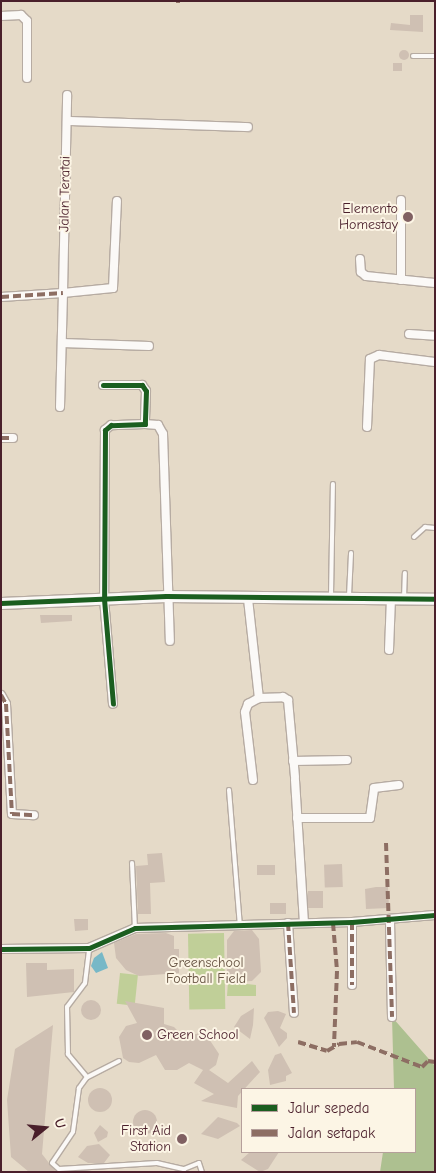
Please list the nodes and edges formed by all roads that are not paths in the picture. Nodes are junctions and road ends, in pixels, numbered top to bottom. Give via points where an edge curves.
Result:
1 (1, 16) edge
2 (413, 56) dead end
3 (435, 56) edge
4 (26, 78) dead end
5 (67, 95) dead end
6 (66, 121) junction
7 (248, 127) dead end
8 (401, 200) dead end
9 (117, 201) dead end
10 (360, 259) dead end
11 (401, 280) junction
12 (435, 283) edge
13 (63, 293) junction
14 (1, 297) edge
15 (409, 334) dead end
16 (435, 336) edge
17 (62, 343) junction
18 (149, 346) dead end
19 (435, 362) edge
20 (103, 385) dead end
21 (60, 407) dead end
22 (145, 424) junction
23 (368, 427) dead end
24 (1, 438) edge
25 (13, 438) dead end
26 (333, 484) dead end
27 (435, 528) edge
28 (414, 537) dead end
29 (350, 553) dead end
30 (405, 573) dead end
31 (166, 596) junction
32 (104, 599) junction
33 (248, 599) junction
34 (404, 599) junction
35 (435, 599) edge
36 (331, 600) junction
37 (348, 600) junction
38 (391, 600) junction
39 (1, 603) edge
40 (170, 641) dead end
41 (389, 650) dead end
42 (1, 695) edge
43 (259, 698) junction
44 (112, 704) dead end
45 (347, 760) dead end
46 (293, 761) junction
47 (252, 780) dead end
48 (399, 785) dead end
49 (229, 790) dead end
50 (34, 815) dead end
51 (297, 818) junction
52 (132, 863) dead end
53 (435, 915) edge
54 (390, 920) junction
55 (288, 922) junction
56 (304, 922) junction
57 (352, 922) junction
58 (240, 926) junction
59 (136, 928) junction
60 (89, 948) junction
61 (1, 949) edge
62 (352, 985) dead end
63 (294, 1013) dead end
64 (392, 1017) dead end
65 (119, 1061) dead end
66 (88, 1076) junction
67 (202, 1172) edge

1 - 4 street via 21,15 27,21
2 - 3 lane
5 - 6 street, Jalan Teratai
6 - 7 street
6 - 13 street, Jalan Teratai
8 - 11 street
9 - 13 street via 113,288
10 - 11 street via 361,272 366,276
11 - 12 street
13 - 14 street
13 - 17 street, Jalan Teratai
15 - 16 street
17 - 18 street
17 - 21 street, Jalan Teratai
19 - 23 street via 379,355 370,359
20 - 22 street via 144,387
22 - 31 street via 158,425 163,434
22 - 32 street via 111,425 105,430
24 - 25 street
26 - 36 lane
27 - 28 lane via 425,527
29 - 37 lane
30 - 34 lane
31 - 32 street
31 - 33 street
31 - 40 street
32 - 39 street
32 - 44 street
33 - 36 street
33 - 43 street
34 - 35 street
34 - 38 street
36 - 37 street
37 - 38 street
38 - 41 street
42 - 50 street via 6,704 12,814 16,817
43 - 46 street via 288,698
43 - 47 street via 248,704 245,712
45 - 46 street
46 - 51 street
48 - 51 street via 374,788 370,818
49 - 58 lane
51 - 56 street
52 - 59 lane
53 - 54 street
54 - 57 street
54 - 64 street
55 - 56 street
55 - 58 street
55 - 63 street
56 - 57 street
57 - 62 street
58 - 59 street
59 - 60 street
60 - 61 street
60 - 66 lane via 85,983 67,1007 68,1054
65 - 66 lane
66 - 67 lane via 79,1088 73,1132 52,1163 59,1169 157,1162 184,1169 199,1163

